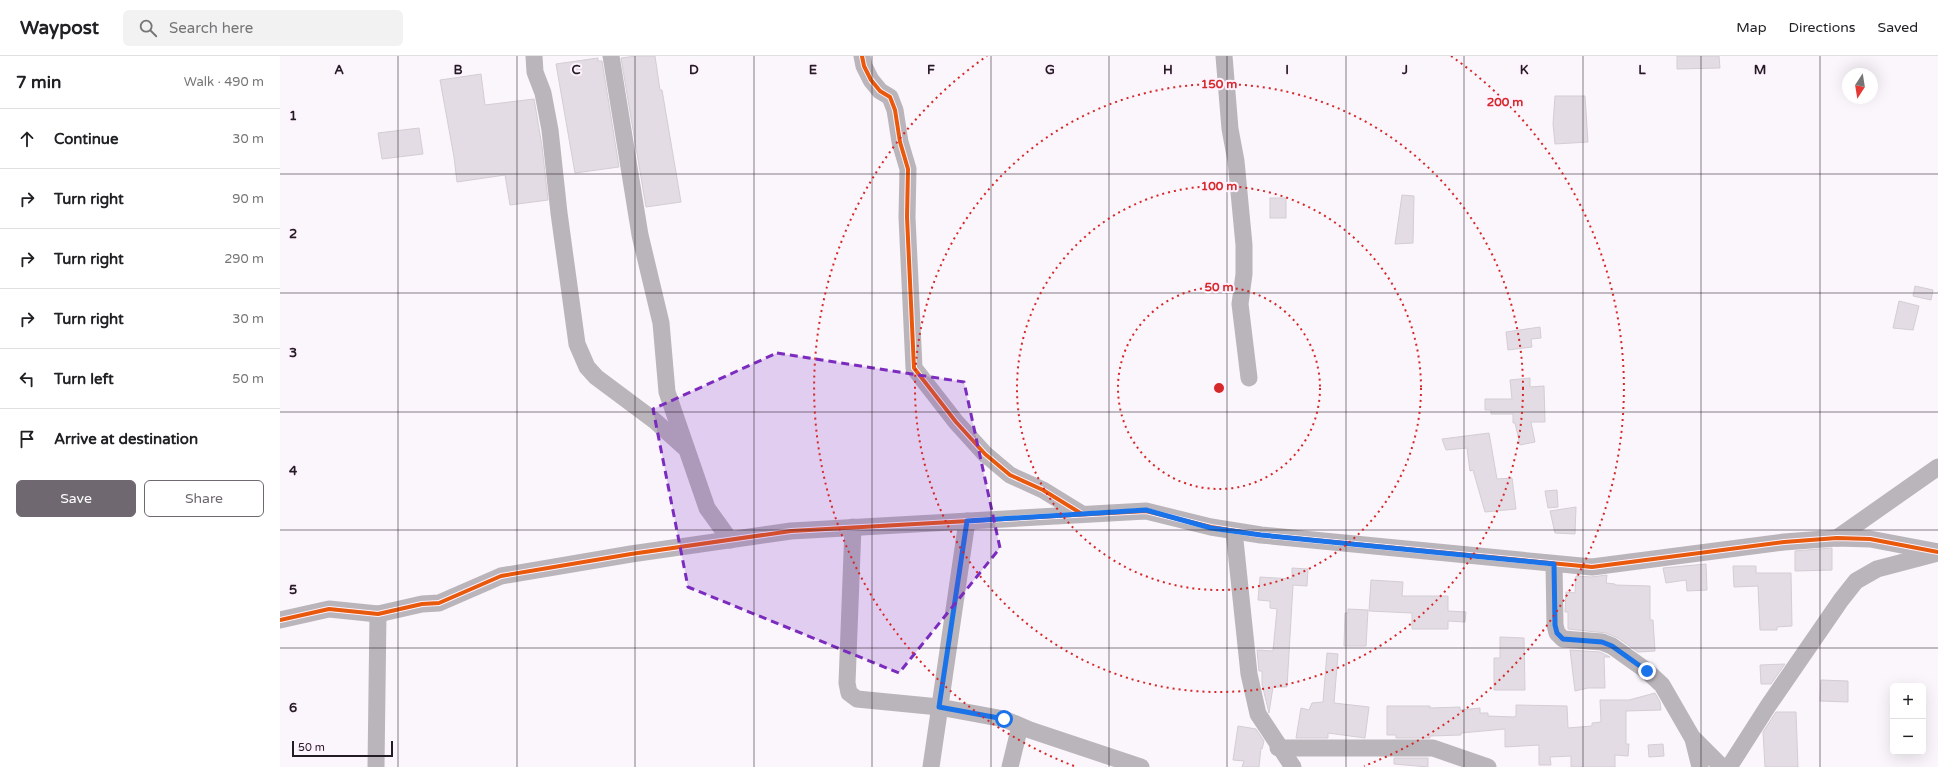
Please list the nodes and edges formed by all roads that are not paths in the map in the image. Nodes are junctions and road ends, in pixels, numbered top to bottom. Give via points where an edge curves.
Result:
1 (534, 56) edge
2 (610, 56) edge
3 (862, 56) edge
4 (1224, 56) edge
5 (1249, 378) dead end
6 (684, 447) junction
7 (1938, 467) edge
8 (1082, 514) junction
9 (967, 521) junction
10 (853, 527) junction
11 (1234, 531) junction
12 (1836, 538) junction
13 (730, 540) junction
14 (1938, 553) edge
15 (1554, 564) junction
16 (378, 614) junction
17 (280, 620) edge
18 (939, 707) junction
19 (1020, 726) junction
20 (1692, 737) junction
21 (1278, 748) junction
22 (1107, 761) edge
23 (376, 767) edge
24 (931, 767) edge
25 (1010, 767) edge
26 (1141, 767) edge
27 (1293, 767) edge
28 (1488, 767) edge
29 (1700, 767) edge
30 (1722, 767) edge
31 (1729, 767) edge

1 - 6 street via 535,72 543,93 550,130 577,344 587,366 596,377 655,421
2 - 6 street via 640,235 661,323 667,392
3 - 8 street via 871,80 890,97 908,169 907,217 914,368 956,422 985,454 1010,476 1042,490
4 - 5 street via 1244,245 1240,304
6 - 13 street via 707,508
7 - 12 street
8 - 9 street
8 - 11 street via 1146,510 1211,528
9 - 10 street
9 - 18 street
10 - 13 street via 791,531
10 - 18 street via 847,683 849,693 856,699
11 - 15 street
11 - 21 street via 1249,674 1258,714
12 - 14 street via 1870,539
12 - 15 street via 1784,542 1592,567
13 - 16 street via 501,576 440,603 422,604
14 - 31 street via 1877,569 1856,581
15 - 20 street via 1557,633 1563,639 1602,642 1612,646 1647,671 1662,685
16 - 17 street via 330,609
16 - 23 street
18 - 19 street via 1004,719
18 - 24 street
19 - 22 street
19 - 25 street
20 - 29 street
20 - 30 street
21 - 27 street
21 - 28 street via 1433,748
22 - 26 street

